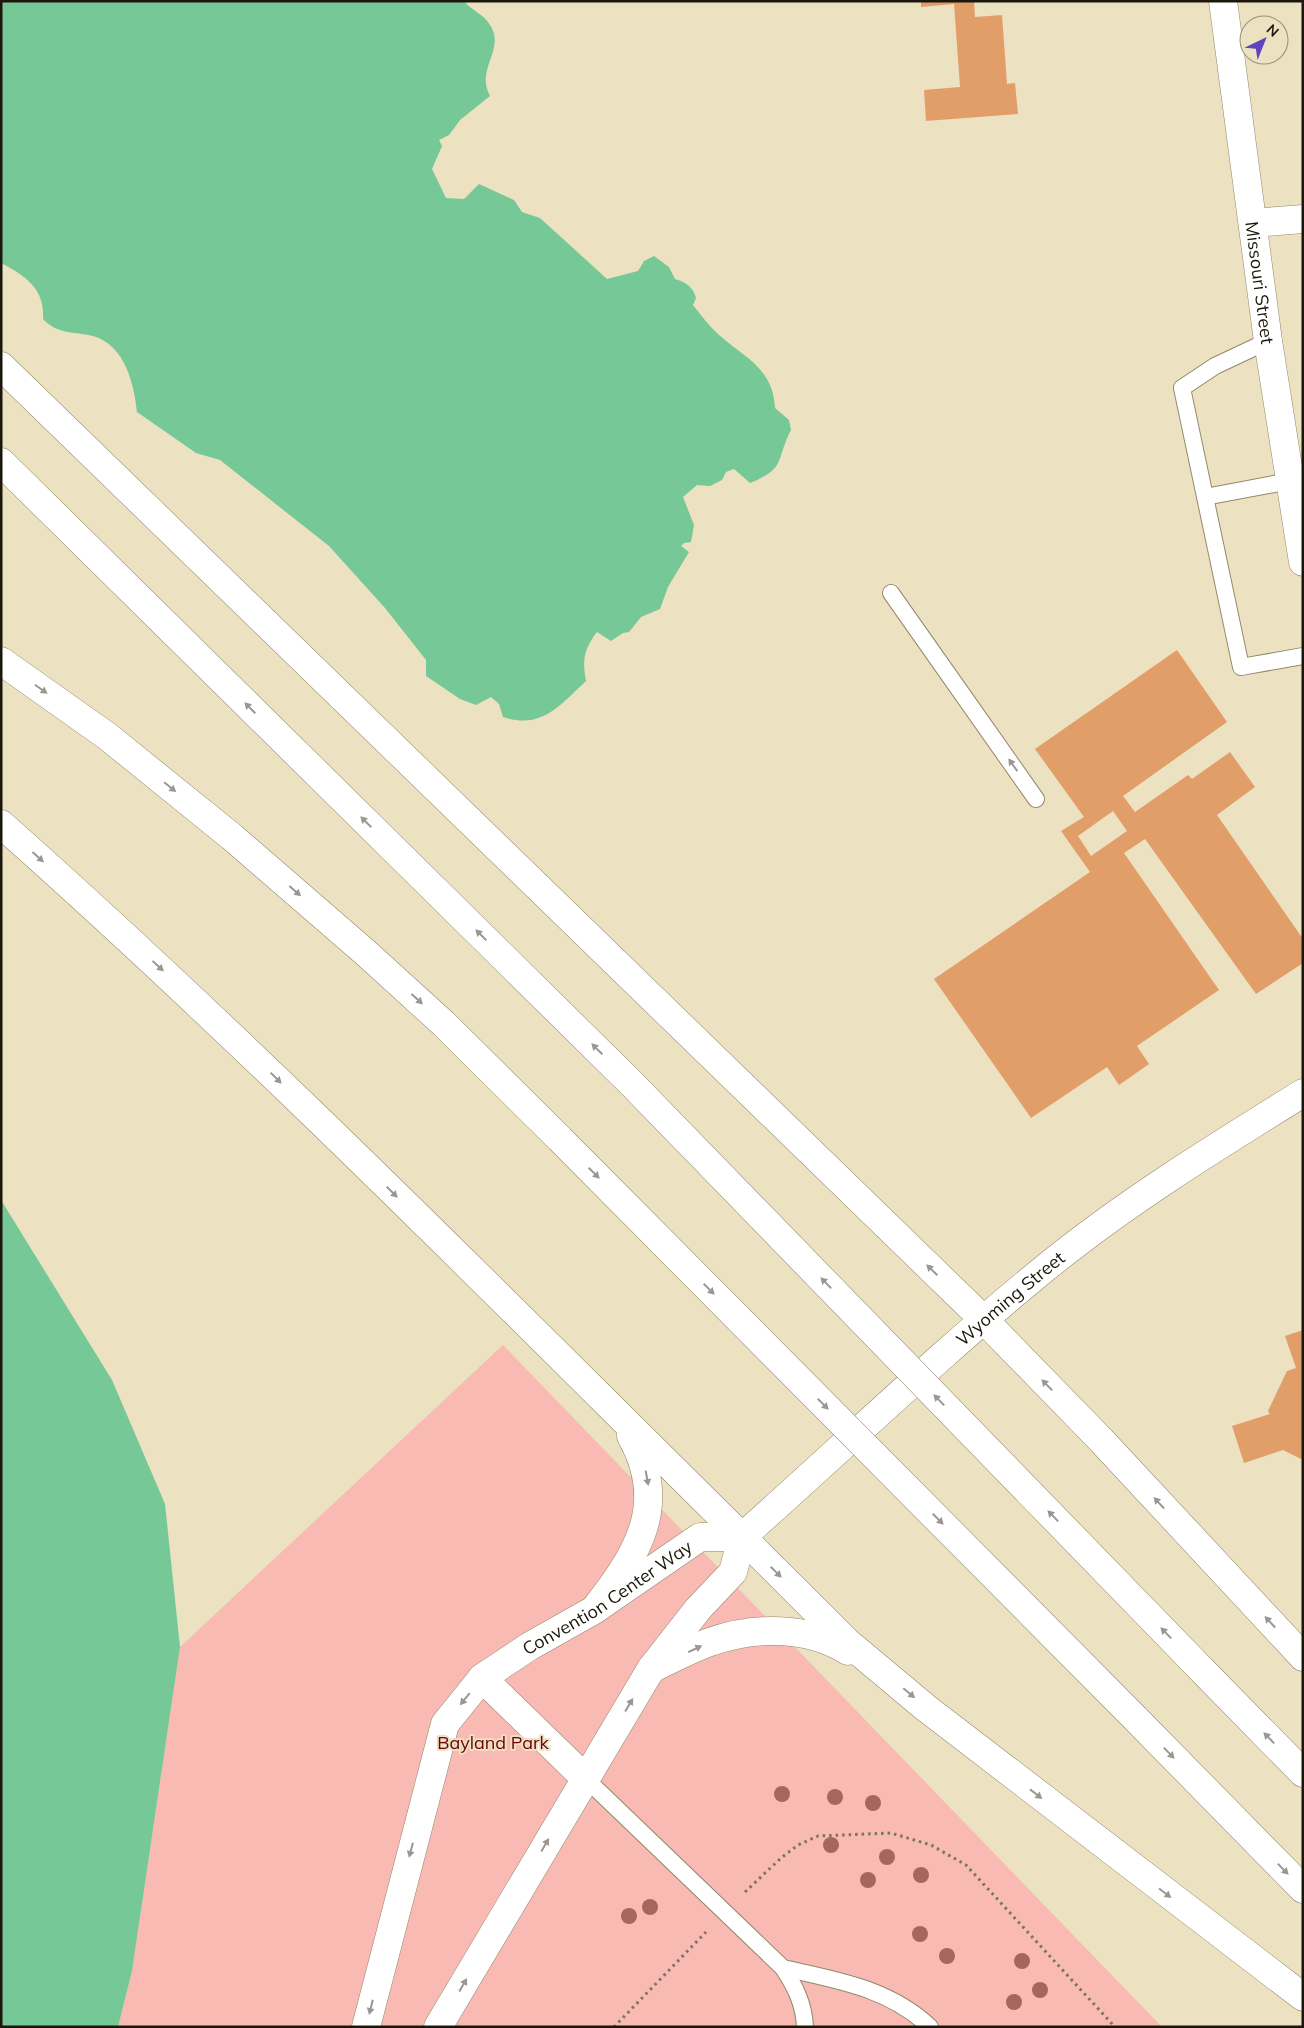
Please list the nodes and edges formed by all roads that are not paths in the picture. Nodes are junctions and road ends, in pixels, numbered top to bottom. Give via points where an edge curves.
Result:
1 (1223, 1) edge
2 (1303, 219) edge
3 (1253, 223) junction
4 (1268, 340) junction
5 (1, 366) edge
6 (1, 462) edge
7 (1290, 481) junction
8 (1205, 497) junction
9 (1303, 562) edge
10 (891, 593) dead end
11 (1303, 656) edge
12 (1, 660) edge
13 (1036, 798) dead end
14 (1, 824) edge
15 (1303, 1093) edge
16 (984, 1320) junction
17 (621, 1418) junction
18 (742, 1537) junction
19 (594, 1610) junction
20 (1303, 1658) edge
21 (650, 1669) junction
22 (888, 1675) junction
23 (482, 1678) junction
24 (1303, 1773) edge
25 (584, 1778) junction
26 (1303, 1889) edge
27 (783, 1968) junction
28 (1303, 1998) edge
29 (366, 2027) edge
30 (438, 2027) edge
31 (805, 2027) edge
32 (930, 2027) edge

1 - 3 main road, Missouri Street
2 - 3 main road
3 - 4 main road, Missouri Street
4 - 7 main road, Missouri Street
4 - 8 lane via 1215,366 1182,388
16 -> 5 main road
24 -> 6 main road, bridge via 632,1084
7 - 8 lane
7 - 9 main road, Missouri Street
8 - 11 lane via 1241,667
13 -> 10 lane
12 -> 26 main road, bridge via 107,736 232,837 444,1024
14 -> 17 main road via 240,1043
15 - 16 main road, Wyoming Street via 1182,1168 1113,1216
16 - 18 main road, Wyoming Street
20 -> 16 main road via 1101,1440
17 - 18 main road
17 -> 19 main road via 642,1456 649,1482 648,1516 639,1544 623,1573
18 - 19 main road, Convention Center Way via 700,1537
18 - 21 main road via 733,1572
18 -> 22 main road via 847,1642
19 - 23 main road, Convention Center Way
21 -> 22 main road via 710,1642 755,1630 804,1633 838,1645
25 -> 21 main road
22 -> 28 main road via 1038,1795
23 - 25 main road
23 -> 29 main road, Convention Center Way via 445,1724
25 - 27 lane
30 -> 25 main road
27 - 31 lane via 796,1988
27 - 32 lane via 864,1987 912,2010

